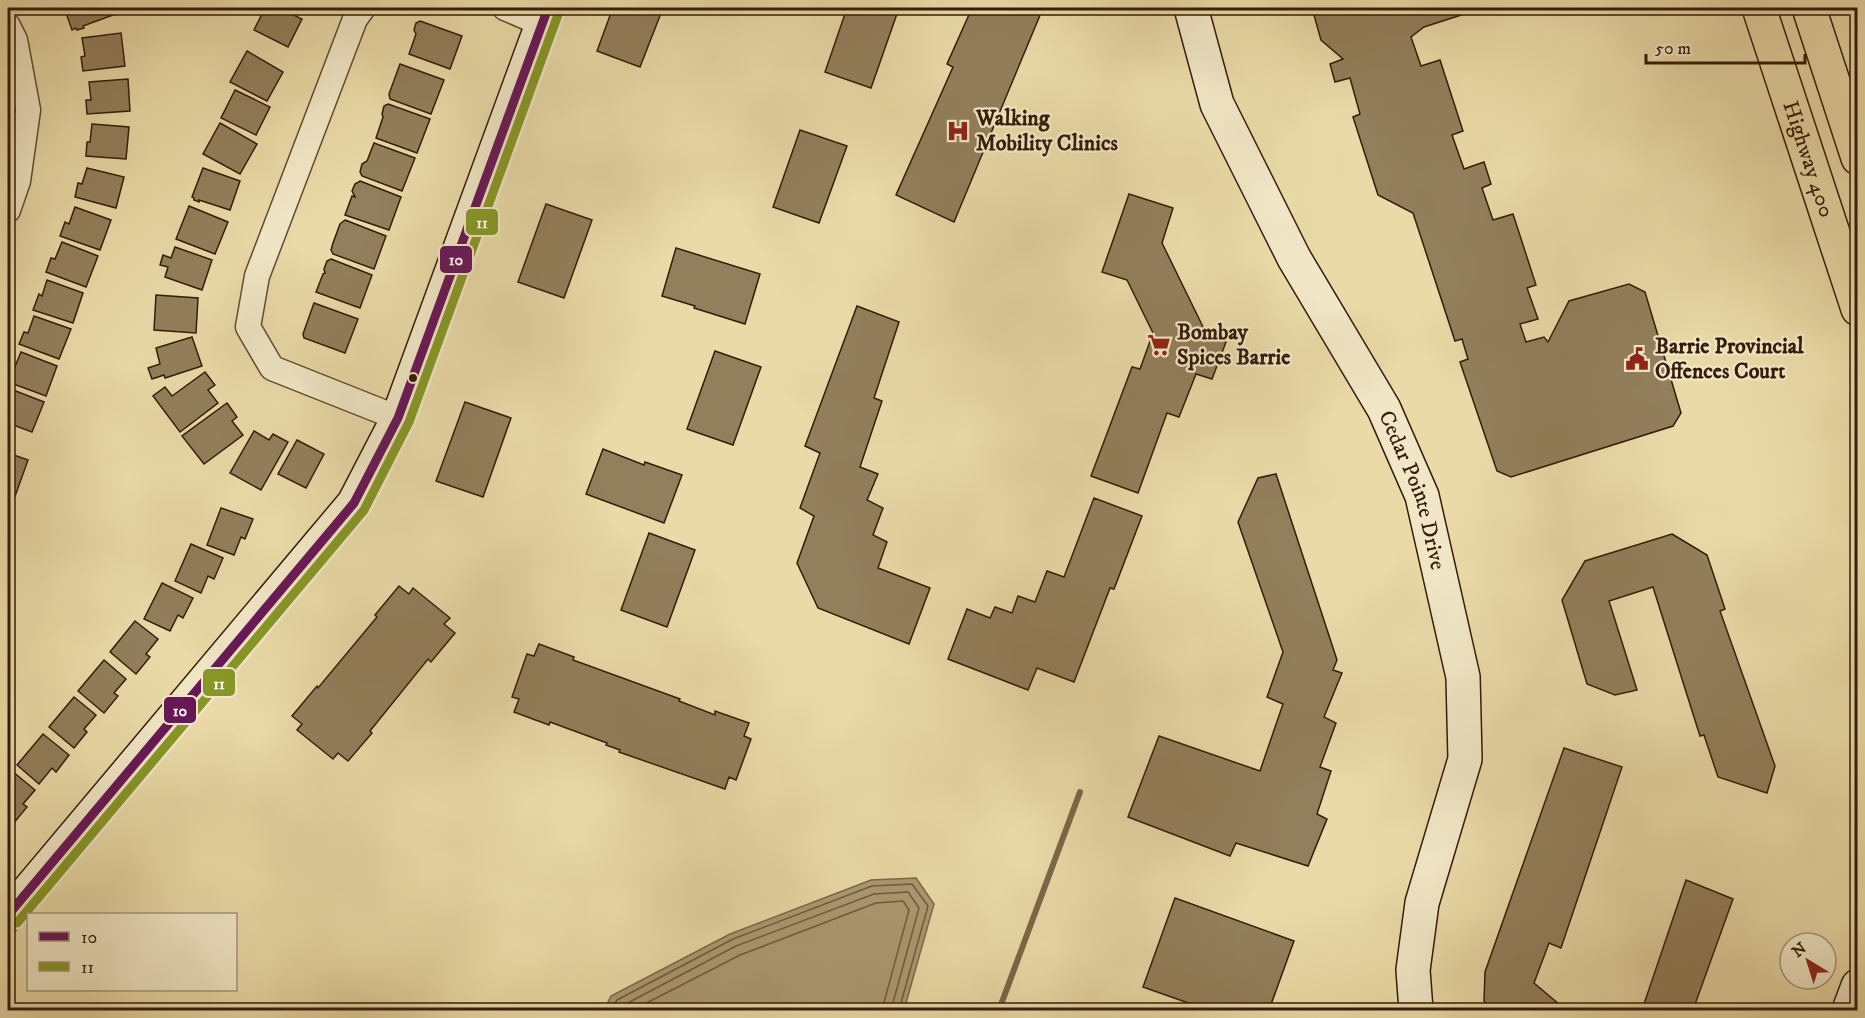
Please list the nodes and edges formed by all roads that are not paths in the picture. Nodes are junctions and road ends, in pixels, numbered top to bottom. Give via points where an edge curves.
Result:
1 (363, 8) edge
2 (506, 8) edge
3 (1191, 8) edge
4 (1759, 8) edge
5 (1809, 8) edge
6 (545, 16) edge
7 (8, 26) edge
8 (1857, 158) edge
9 (8, 210) edge
10 (1857, 309) edge
11 (398, 418) junction
12 (8, 915) edge
13 (1857, 986) edge
14 (1416, 1011) edge
15 (1849, 1011) edge

1 - 11 street via 355,19 257,276 248,327 272,368
2 - 6 street
3 - 14 street, Cedar Pointe Drive via 1217,104 1294,258 1384,409 1422,496 1463,677 1465,759 1422,903 1413,970
4 - 10 highway, Highway 400
5 - 8 highway
6 - 11 street
7 - 9 street via 15,40 28,110 18,181
11 - 12 street via 354,503
13 - 15 street

